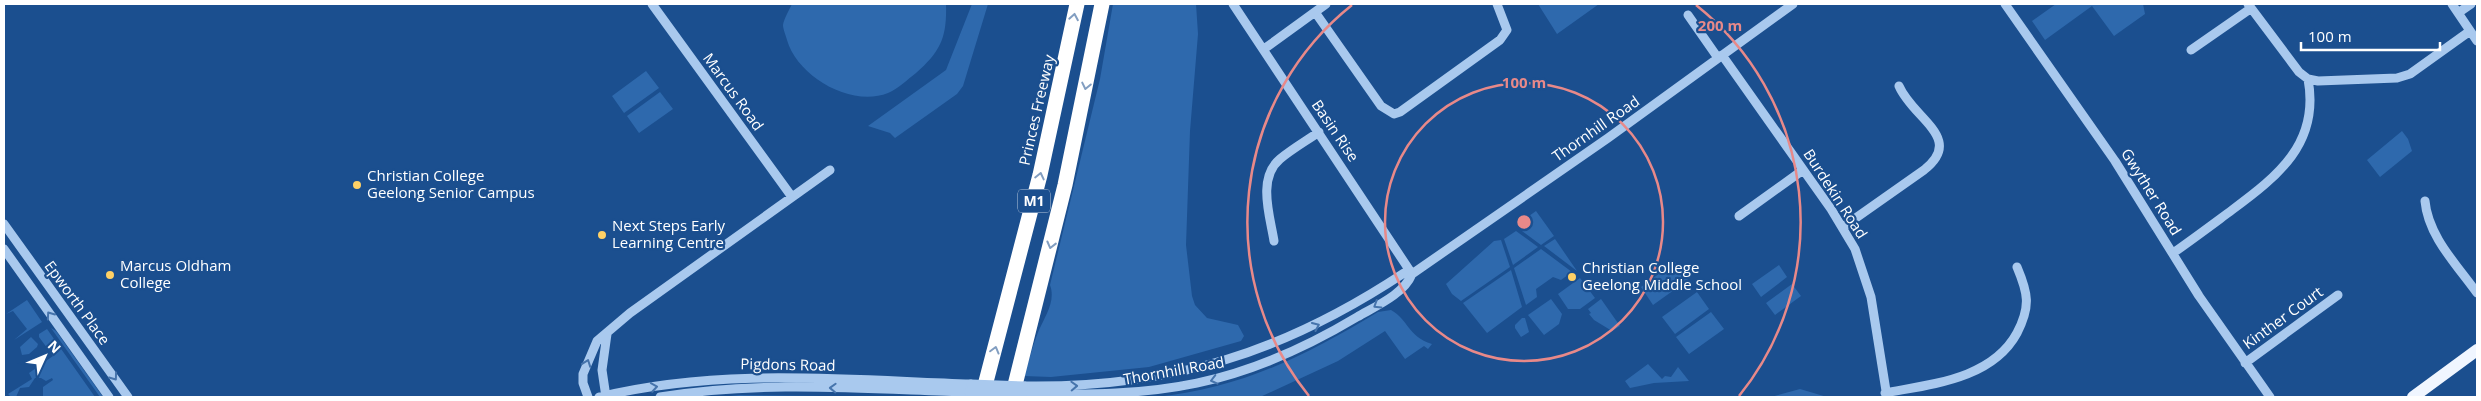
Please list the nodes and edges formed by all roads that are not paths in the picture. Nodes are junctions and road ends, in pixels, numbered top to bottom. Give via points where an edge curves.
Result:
1 (652, 4) edge
2 (1077, 4) edge
3 (1102, 4) edge
4 (1232, 4) edge
5 (1326, 4) edge
6 (1496, 4) edge
7 (1793, 4) edge
8 (2005, 4) edge
9 (2452, 4) edge
10 (2471, 4) edge
11 (2249, 6) edge
12 (1316, 12) junction
13 (2458, 13) junction
14 (1688, 15) dead end
15 (2470, 31) junction
16 (2477, 41) edge
17 (1264, 49) junction
18 (2191, 50) dead end
19 (1720, 56) junction
20 (2308, 79) junction
21 (1899, 86) dead end
22 (1319, 132) junction
23 (830, 170) dead end
24 (1804, 170) junction
25 (792, 197) junction
26 (2425, 201) dead end
27 (1739, 216) dead end
28 (4, 224) edge
29 (1843, 226) junction
30 (1274, 241) dead end
31 (4, 249) edge
32 (2173, 253) junction
33 (2017, 267) dead end
34 (1412, 274) junction
35 (2477, 293) edge
36 (2338, 295) dead end
37 (607, 334) junction
38 (2477, 350) edge
39 (2245, 363) junction
40 (974, 391) edge
41 (1020, 392) edge
42 (1886, 395) edge
43 (109, 397) edge
44 (128, 397) edge
45 (588, 397) edge
46 (604, 397) edge
47 (660, 397) edge
48 (2270, 397) edge
49 (2413, 397) edge

1 - 25 street, Marcus Road
40 -> 2 highway, Princes Freeway / M1 via 1040,175
3 -> 41 highway, M1
4 - 17 street, Basin Rise
5 - 12 street
6 - 12 street via 1506,25 1505,35 1394,114 1382,106
7 - 19 street, Thornhill Road
8 - 32 street, Gwyther Road via 2115,161
9 - 13 street
10 - 13 street
11 - 18 street
11 - 20 street via 2299,72
12 - 17 street
13 - 15 street
14 - 19 street, Burdekin Road
15 - 16 street
15 - 20 street via 2410,74 2397,78
17 - 22 street, Basin Rise
19 - 24 street, Burdekin Road
19 - 34 street, Thornhill Road
20 - 32 street via 2306,127 2295,153 2284,168
21 - 29 street via 1906,100 1940,141 1941,150 1928,167
22 - 30 street via 1279,160 1271,173 1266,195
22 - 34 street, Basin Rise
23 - 25 street
24 - 27 street
24 - 29 street, Burdekin Road
25 - 37 street via 630,313
26 - 35 street via 2427,219 2434,233
28 -> 44 street, Epworth Place
29 - 42 street, Burdekin Road via 1871,298
43 -> 31 street, Epworth Place
32 - 39 street, Gwyther Road
33 - 42 street via 2028,302 2019,330 2005,350 1987,365 1956,378
41 -> 34 street, Thornhill Road via 1144,380 1223,362 1263,349 1328,320 1404,274
34 -> 41 street, Thornhill Road via 1408,284 1330,333 1275,360 1236,374 1139,393
36 - 39 street, Kinther Court
45 -> 37 street via 583,383 584,372 595,343
37 - 46 street, Pigdons Road via 602,362
38 - 49 main road
39 - 48 street, Gwyther Road
40 - 41 street, Thornhill Road, bridge
46 -> 40 street, Pigdons Road via 659,386 735,378 802,377
40 -> 47 street, Pigdons Road via 769,387

